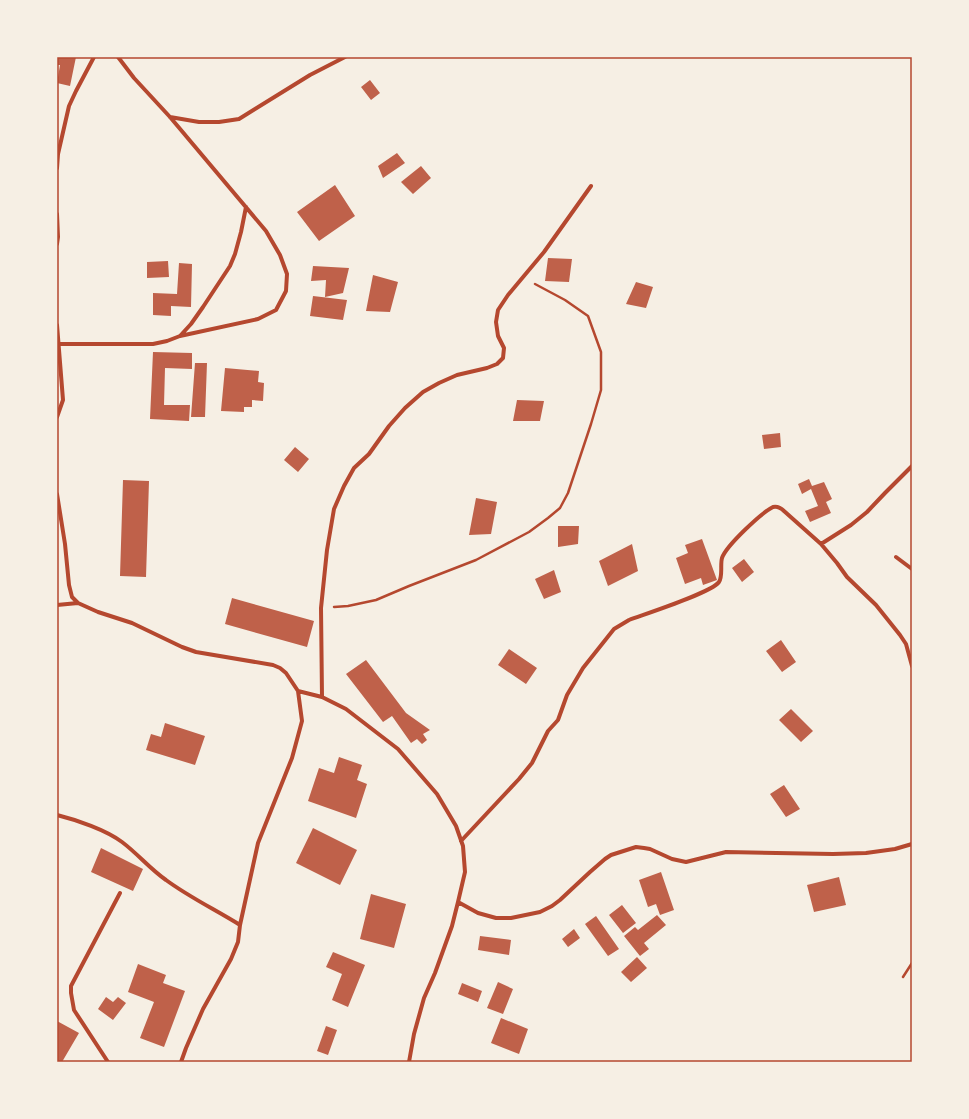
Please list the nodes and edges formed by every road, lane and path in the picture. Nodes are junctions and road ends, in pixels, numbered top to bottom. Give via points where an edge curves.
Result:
1 (94, 57) edge
2 (118, 57) edge
3 (345, 57) edge
4 (170, 117) junction
5 (57, 168) edge
6 (591, 186) dead end
7 (246, 207) junction
8 (57, 214) edge
9 (57, 244) edge
10 (522, 278) junction
11 (57, 325) edge
12 (180, 336) junction
13 (59, 344) junction
14 (57, 417) edge
15 (912, 466) edge
16 (57, 494) edge
17 (821, 544) junction
18 (896, 557) dead end
19 (912, 569) edge
20 (78, 603) junction
21 (57, 605) edge
22 (321, 608) junction
23 (912, 666) edge
24 (298, 691) junction
25 (322, 697) junction
26 (57, 815) edge
27 (461, 841) junction
28 (912, 844) edge
29 (120, 893) dead end
30 (458, 902) junction
31 (240, 924) junction
32 (912, 963) edge
33 (903, 977) dead end
34 (108, 1062) edge
35 (181, 1062) edge
36 (409, 1062) edge

1 - 5 street via 69,106
2 - 4 street
3 - 4 street via 310,75 239,119 199,122
4 - 7 street
6 - 10 street
7 - 12 street via 230,266
7 - 12 street via 266,231 280,255 287,274 286,291 276,310 258,319
8 - 9 street
10 - 22 street via 498,310 496,322 498,336 504,348 503,358 497,364 457,375 424,392 389,426 369,454 354,468 334,509
10 - 22 path via 565,300 588,316 601,352 601,390 568,492 560,508 530,532 476,560 376,600
11 - 13 street
12 - 13 street via 153,344
13 - 14 street via 63,400
15 - 17 street via 851,526
16 - 20 street via 69,585 72,597
17 - 23 street via 900,635 906,644
17 - 27 street via 780,507 773,507 728,547 722,558 717,584 614,629 583,668 567,695 558,720 548,731 532,763
18 - 19 street
20 - 21 street
20 - 24 street via 132,623 196,652 273,664 286,673
22 - 25 street
24 - 25 street
24 - 31 street via 302,721 292,758 258,843
25 - 27 street via 346,709 398,750 436,794 456,826
26 - 31 street via 113,836 168,882
27 - 30 street via 465,872
28 - 30 street via 866,853 726,852 686,862 650,849 636,847 606,859 560,900 540,912 511,918 496,918 478,913
29 - 34 street via 71,986 74,1010
30 - 36 street via 435,973 424,998
31 - 35 street via 238,942 231,959 203,1009
32 - 33 path

